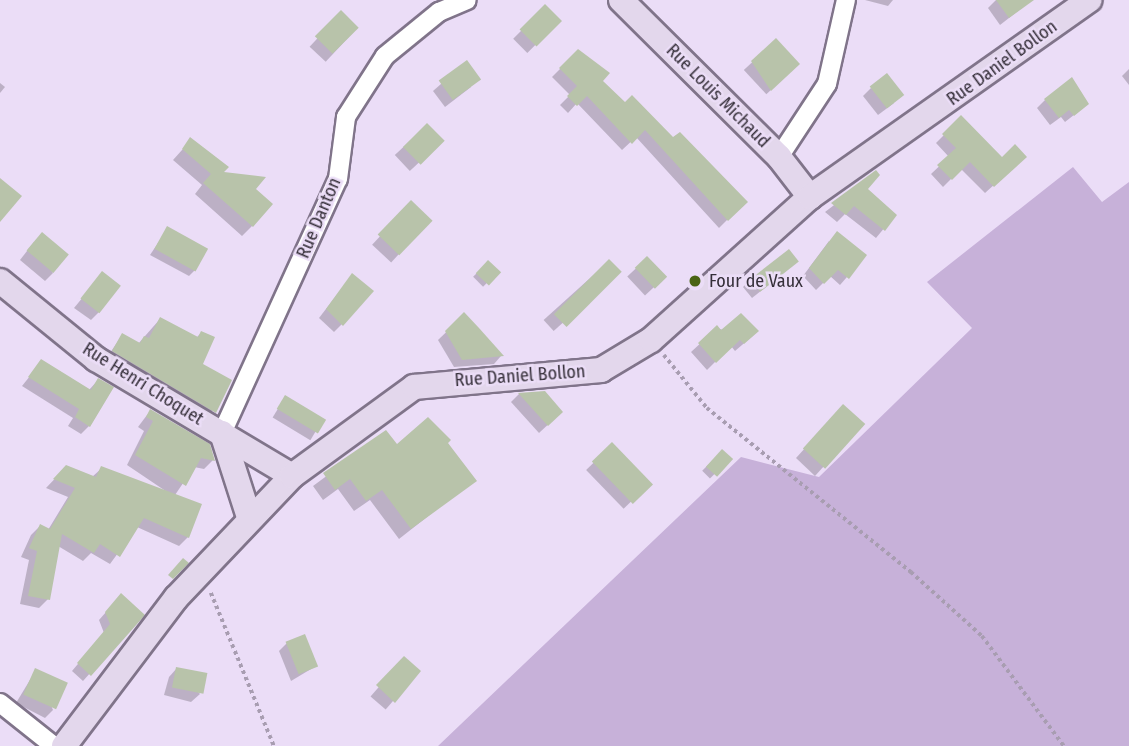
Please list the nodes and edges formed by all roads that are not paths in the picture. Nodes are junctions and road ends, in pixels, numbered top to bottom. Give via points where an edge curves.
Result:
1 (467, 0) edge
2 (621, 0) edge
3 (846, 0) edge
4 (1089, 0) edge
5 (779, 157) junction
6 (810, 197) junction
7 (0, 281) edge
8 (222, 433) junction
9 (292, 475) junction
10 (249, 517) junction
11 (0, 703) edge
12 (54, 746) edge
13 (64, 746) edge

1 - 8 street, Rue Danton via 439,12 386,56 345,117 338,179
2 - 5 street, Rue Louis Michaud
3 - 5 street via 827,84
4 - 6 street, Rue Daniel Bollon
5 - 6 street, Rue Louis Michaud
6 - 9 street, Rue Daniel Bollon via 651,340 601,370 414,387
7 - 8 street, Rue Henri Choquet via 96,359
8 - 9 street, Rue Henri Choquet
8 - 10 street, Rue Henri Choquet
9 - 10 street, Rue Daniel Bollon
10 - 13 street, Rue Daniel Bollon
11 - 12 street

